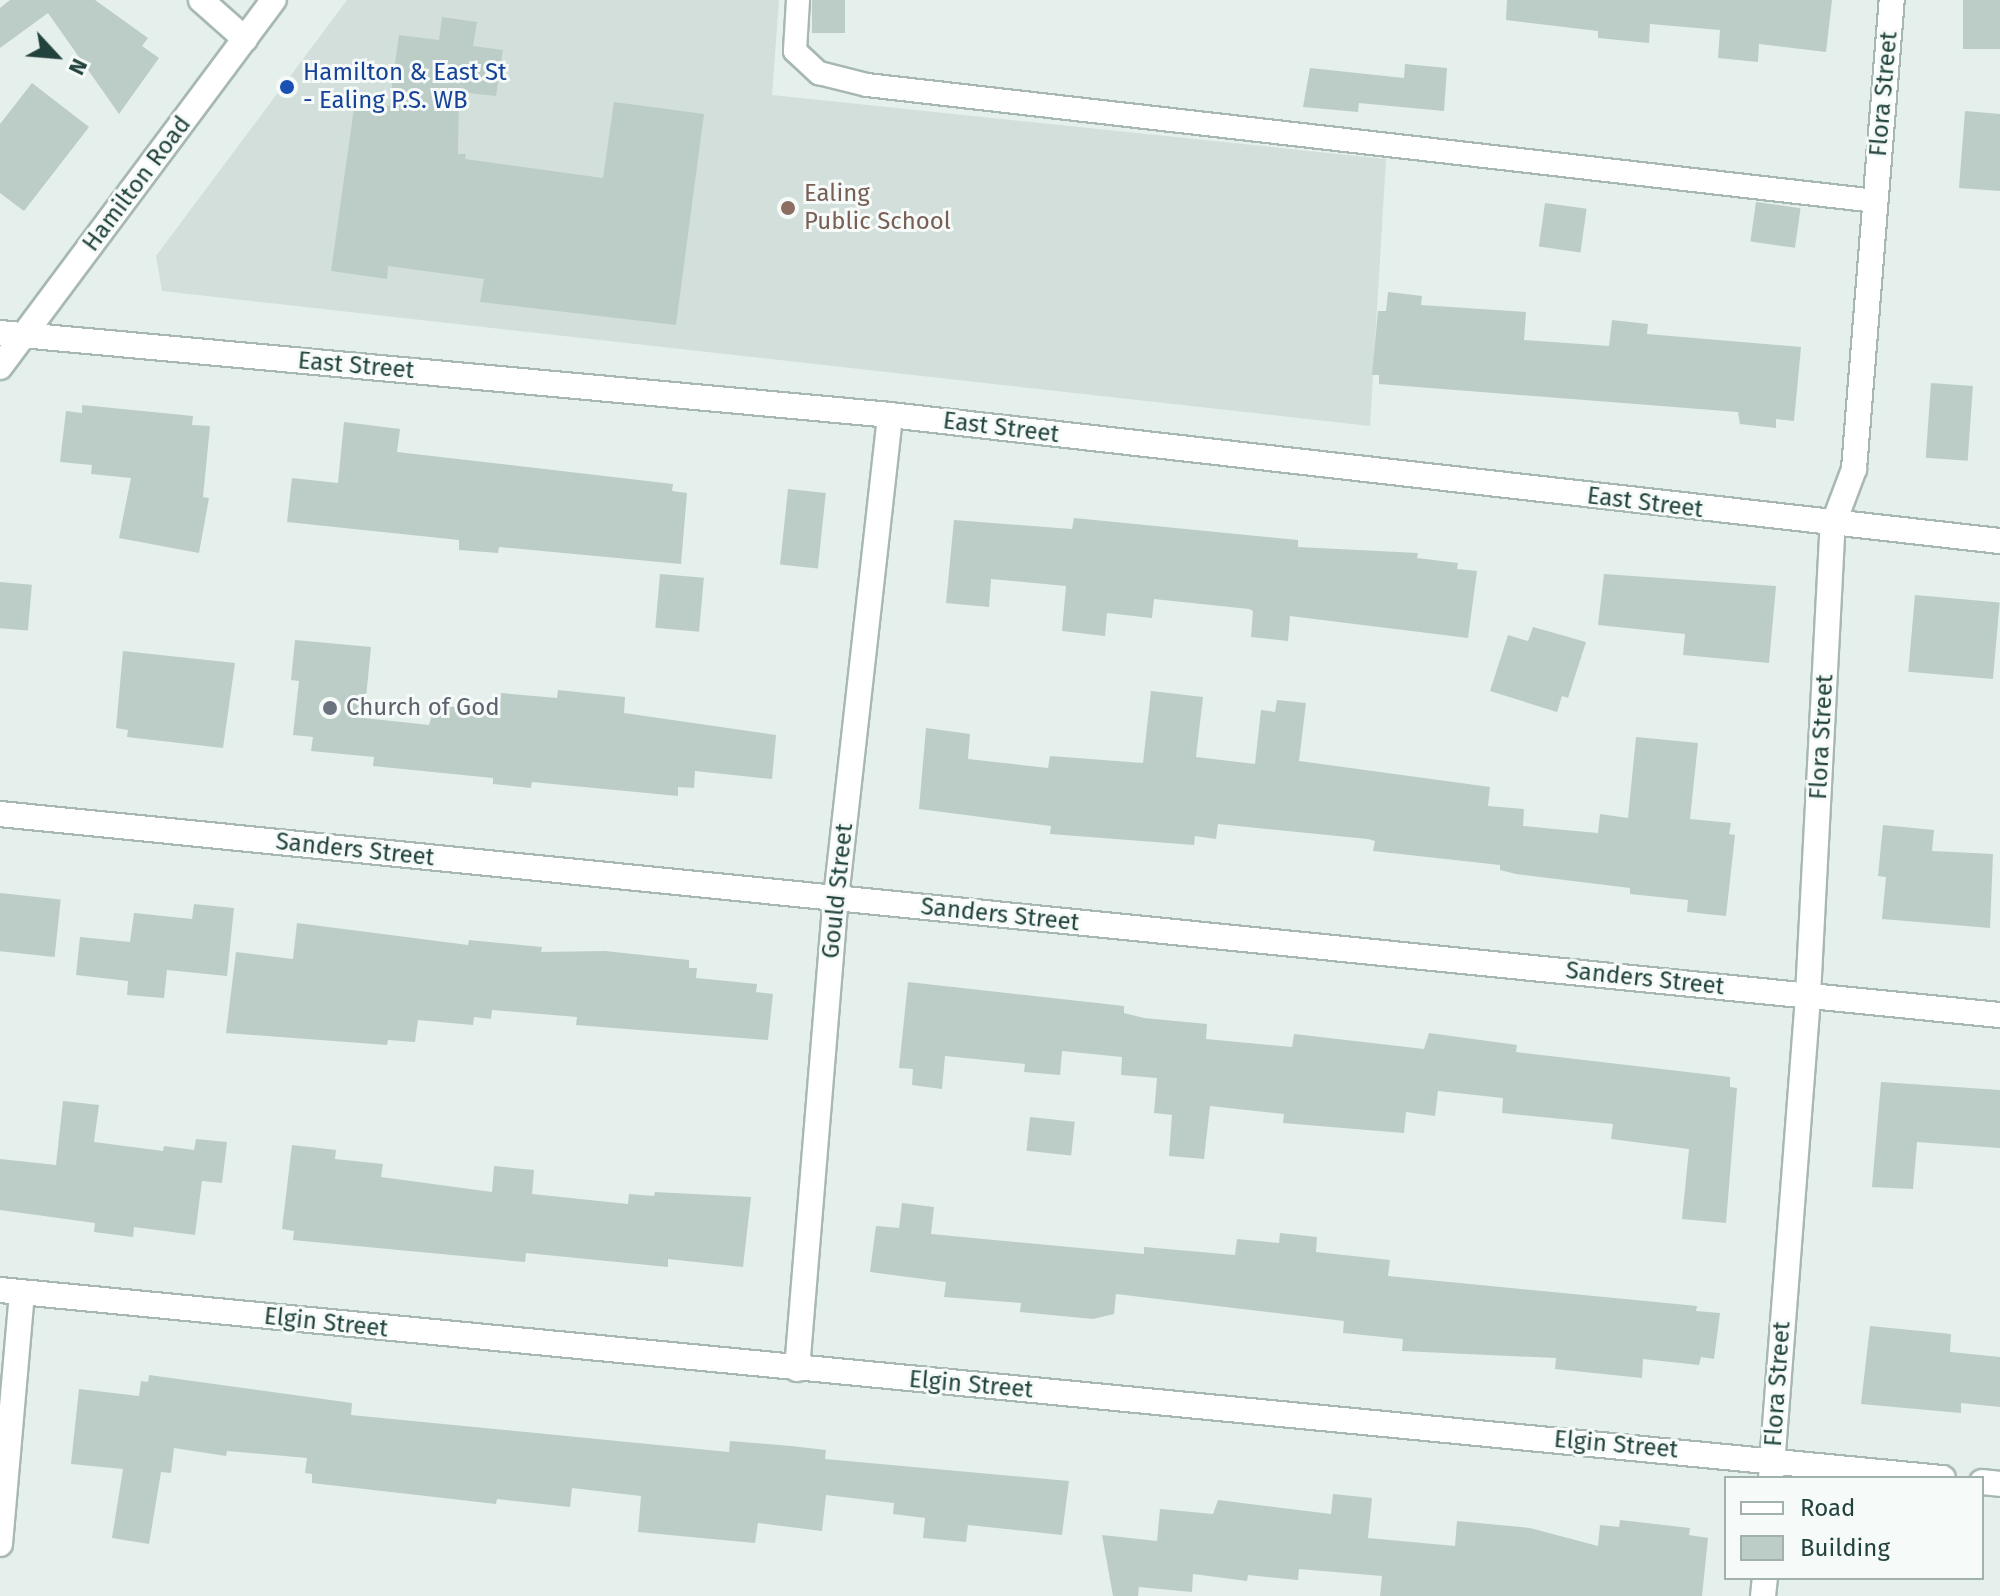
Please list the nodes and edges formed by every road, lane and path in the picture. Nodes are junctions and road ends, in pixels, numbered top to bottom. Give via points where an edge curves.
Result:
1 (201, 0) edge
2 (274, 0) edge
3 (798, 0) edge
4 (1892, 0) edge
5 (245, 39) junction
6 (1876, 201) junction
7 (12, 335) edge
8 (0, 367) edge
9 (890, 415) junction
10 (1833, 525) junction
11 (2000, 541) edge
12 (0, 814) edge
13 (836, 898) junction
14 (1808, 995) junction
15 (2000, 1015) edge
16 (11, 1292) edge
17 (797, 1369) junction
18 (1771, 1469) edge
19 (1905, 1476) edge
20 (0, 1544) edge

1 - 5 street
2 - 5 street, Hamilton Road
3 - 6 lane via 795,51 819,73 867,85
4 - 6 street, Flora Street
5 - 7 street, Hamilton Road
6 - 10 street, Flora Street via 1854,469
7 - 8 street, Hamilton Road
7 - 9 street, East Street
9 - 10 street, East Street
9 - 13 street, Gould Street
10 - 11 street, East Street
10 - 14 street, Flora Street
12 - 13 street, Sanders Street
13 - 14 street, Sanders Street
13 - 17 street, Gould Street
14 - 15 street, Sanders Street
14 - 18 street, Flora Street
16 - 17 street, Elgin Street
16 - 20 street
17 - 18 street, Elgin Street
18 - 19 street, Elgin Street

